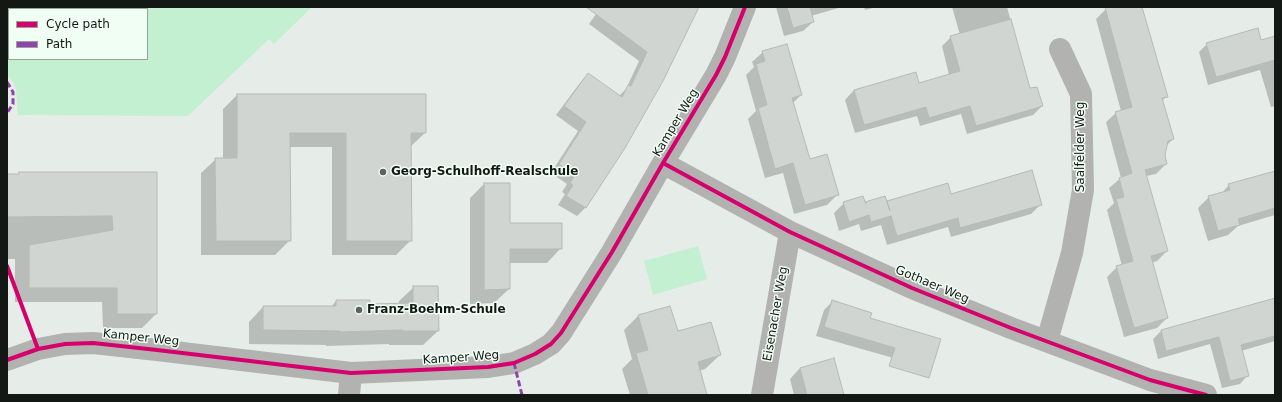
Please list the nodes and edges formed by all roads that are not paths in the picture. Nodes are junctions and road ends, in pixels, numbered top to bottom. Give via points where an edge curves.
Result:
1 (745, 7) edge
2 (1060, 49) dead end
3 (663, 163) junction
4 (790, 232) junction
5 (1047, 341) junction
6 (7, 360) edge
7 (351, 373) junction
8 (1149, 388) edge
9 (349, 395) edge
10 (762, 395) edge
11 (1206, 395) edge

1 - 3 street, Kamper Weg via 716,75
2 - 5 street, Saalfelder Weg via 1081,94 1082,190 1072,253
3 - 4 street, Gothaer Weg
3 - 7 street, Kamper Weg via 612,252 561,333 551,344 514,363 488,367
4 - 5 street, Gothaer Weg via 951,304
4 - 10 street, Eisenacher Weg
5 - 8 street, Gothaer Weg
6 - 7 street, Kamper Weg via 38,349 65,344 93,343
7 - 9 street
8 - 11 street, Gothaer Weg

